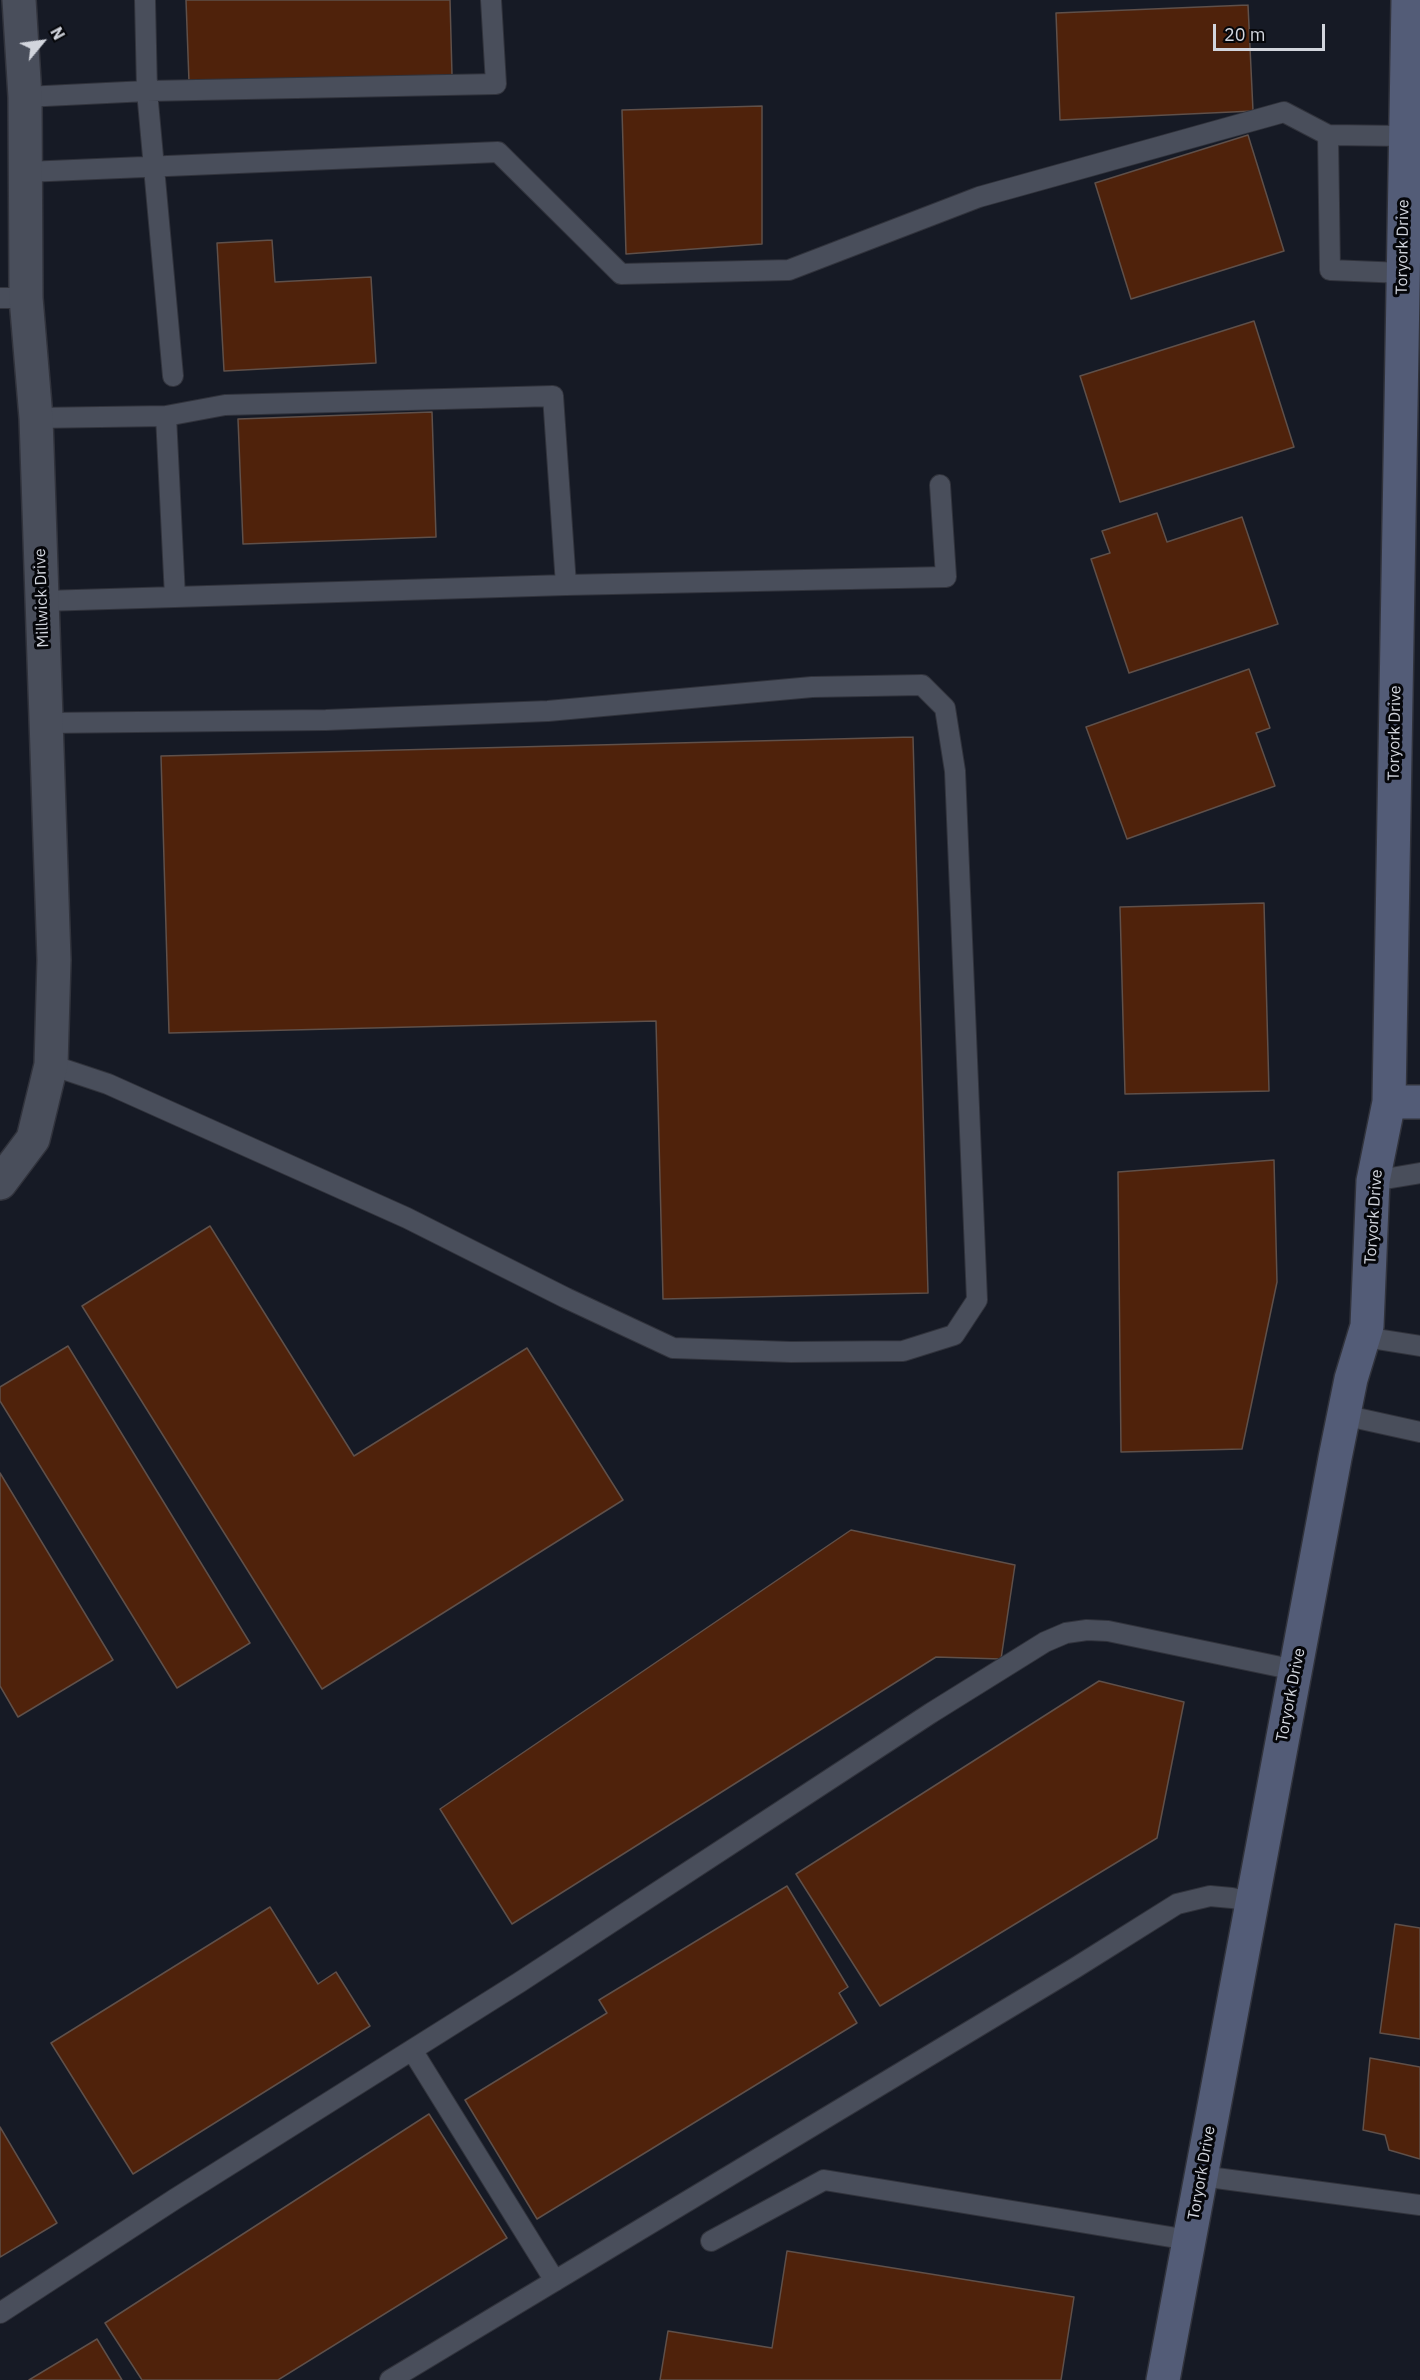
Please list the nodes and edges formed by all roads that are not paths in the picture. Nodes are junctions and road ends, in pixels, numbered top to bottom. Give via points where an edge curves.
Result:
1 (19, 0) edge
2 (145, 0) edge
3 (491, 0) edge
4 (1412, 21) edge
5 (147, 91) junction
6 (26, 97) junction
7 (1328, 135) junction
8 (1406, 136) junction
9 (153, 167) junction
10 (26, 172) junction
11 (1403, 273) junction
12 (13, 298) edge
13 (173, 376) dead end
14 (166, 416) junction
15 (36, 418) junction
16 (940, 485) dead end
17 (566, 585) junction
18 (175, 597) junction
19 (43, 601) junction
20 (45, 723) junction
21 (51, 1065) junction
22 (1405, 1102) edge
23 (1420, 1173) edge
24 (1373, 1181) junction
25 (0, 1183) edge
26 (1364, 1337) junction
27 (1420, 1346) edge
28 (1343, 1415) junction
29 (1420, 1432) edge
30 (1295, 1670) junction
31 (1252, 1902) junction
32 (412, 2050) junction
33 (1201, 2176) junction
34 (1420, 2205) edge
35 (1189, 2240) junction
36 (711, 2241) dead end
37 (555, 2281) junction
38 (0, 2313) edge
39 (390, 2380) edge
40 (1163, 2380) edge

1 - 6 street, Millwick Drive
2 - 5 lane
3 - 5 lane via 496,84
4 - 8 street, Toryork Drive
5 - 6 lane
5 - 9 lane
6 - 10 street, Millwick Drive
7 - 8 lane
7 - 9 lane via 1284,112 979,197 789,270 621,274 498,152
7 - 11 lane via 1330,270
8 - 11 street, Toryork Drive
9 - 10 lane
9 - 13 lane
10 - 12 street, Millwick Drive
11 - 22 street, Toryork Drive
12 - 15 street, Millwick Drive
14 - 15 lane
14 - 17 lane via 225,405 553,396
14 - 18 lane
15 - 19 street, Millwick Drive
16 - 17 lane via 946,577
17 - 18 lane
18 - 19 lane
19 - 20 street, Millwick Drive
20 - 21 street, Millwick Drive via 54,960
20 - 21 lane via 338,720 548,711 812,687 922,685 945,708 956,771 977,1300 954,1335 903,1351 673,1348 396,1213 108,1084
21 - 25 street, Millwick Drive via 33,1139
22 - 24 street, Toryork Drive
23 - 24 lane
24 - 26 street, Toryork Drive
26 - 27 lane
26 - 28 street, Toryork Drive
28 - 29 lane
28 - 30 street, Toryork Drive
30 - 31 street, Toryork Drive
30 - 32 lane via 1108,1631 1066,1633 932,1713
31 - 33 street, Toryork Drive
31 - 37 lane via 1210,1896 1177,1904
32 - 37 lane
32 - 38 lane
33 - 34 lane
33 - 35 street, Toryork Drive
35 - 36 lane via 824,2180
35 - 40 street, Toryork Drive
37 - 39 lane

